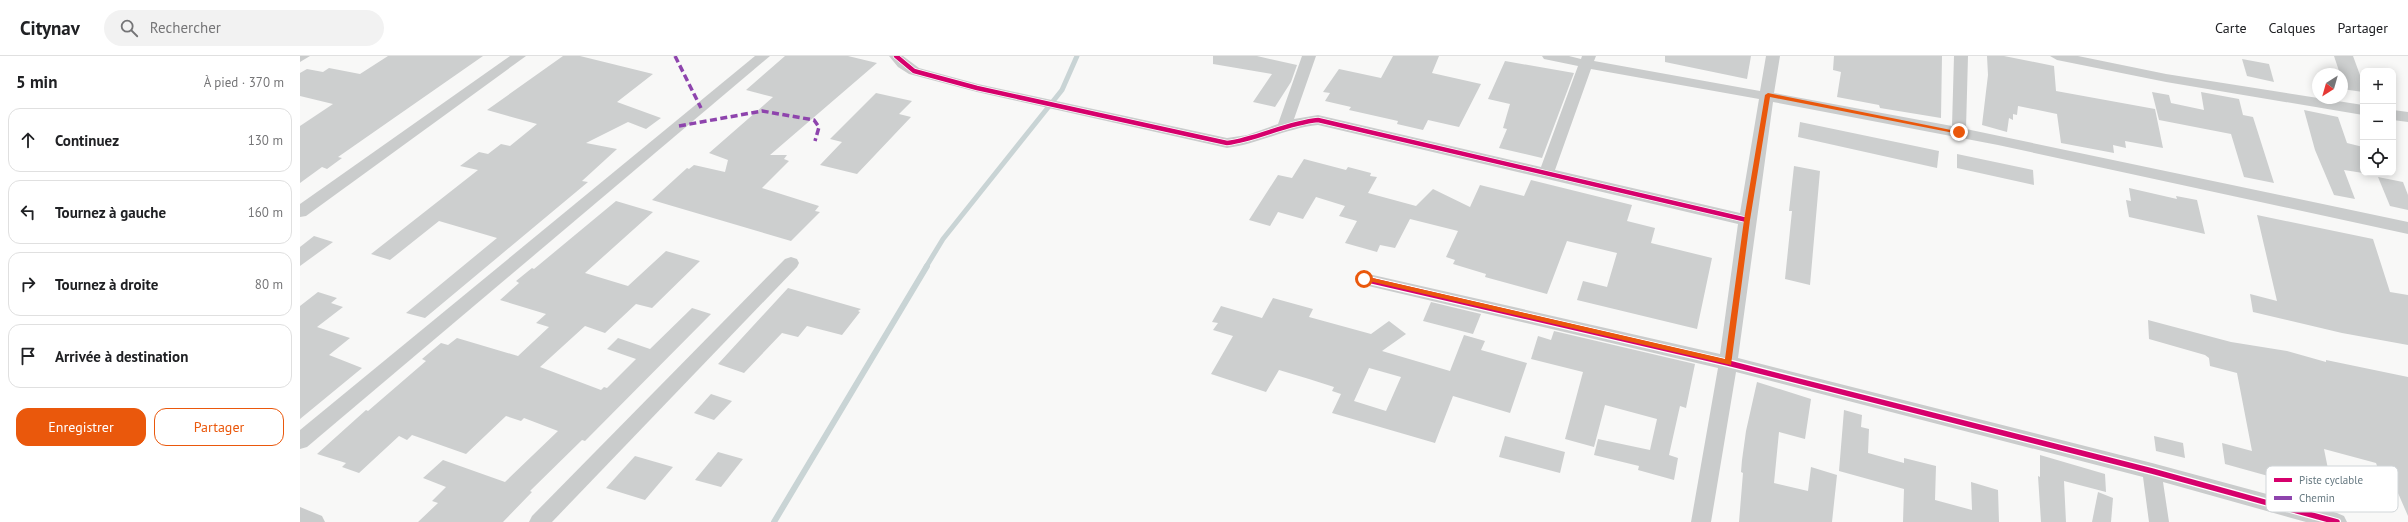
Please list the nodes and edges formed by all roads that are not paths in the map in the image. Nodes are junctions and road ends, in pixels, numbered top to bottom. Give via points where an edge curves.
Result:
1 (303, 56) edge
2 (519, 56) edge
3 (763, 56) edge
4 (896, 56) edge
5 (1309, 56) edge
6 (1549, 56) edge
7 (1773, 56) edge
8 (1961, 56) edge
9 (2058, 56) edge
10 (300, 58) edge
11 (1587, 60) edge
12 (1768, 95) junction
13 (2360, 110) edge
14 (2396, 115) edge
15 (2408, 117) edge
16 (1284, 127) junction
17 (1959, 132) junction
18 (1546, 173) junction
19 (300, 212) edge
20 (1747, 220) junction
21 (2408, 228) edge
22 (791, 263) dead end
23 (1364, 279) dead end
24 (1728, 363) junction
25 (300, 441) edge
26 (2152, 471) junction
27 (2266, 502) edge
28 (2301, 512) edge
29 (300, 516) edge
30 (315, 522) edge
31 (539, 522) edge
32 (1701, 522) edge
33 (2159, 522) edge
34 (2337, 522) edge

1 - 10 street
2 - 19 street
3 - 25 street
4 - 16 street via 903,64 914,70 977,88 1227,143 1252,139
5 - 16 street
6 - 11 street
7 - 12 street
8 - 17 street
9 - 13 street via 2166,78
11 - 12 street
11 - 18 street
12 - 17 street
12 - 20 street
14 - 15 street
16 - 18 street via 1304,120 1318,120
17 - 21 street
18 - 20 street
20 - 24 street
22 - 31 street
23 - 24 street
24 - 26 street
24 - 32 street
26 - 27 street
26 - 33 street
28 - 34 street
29 - 30 street

